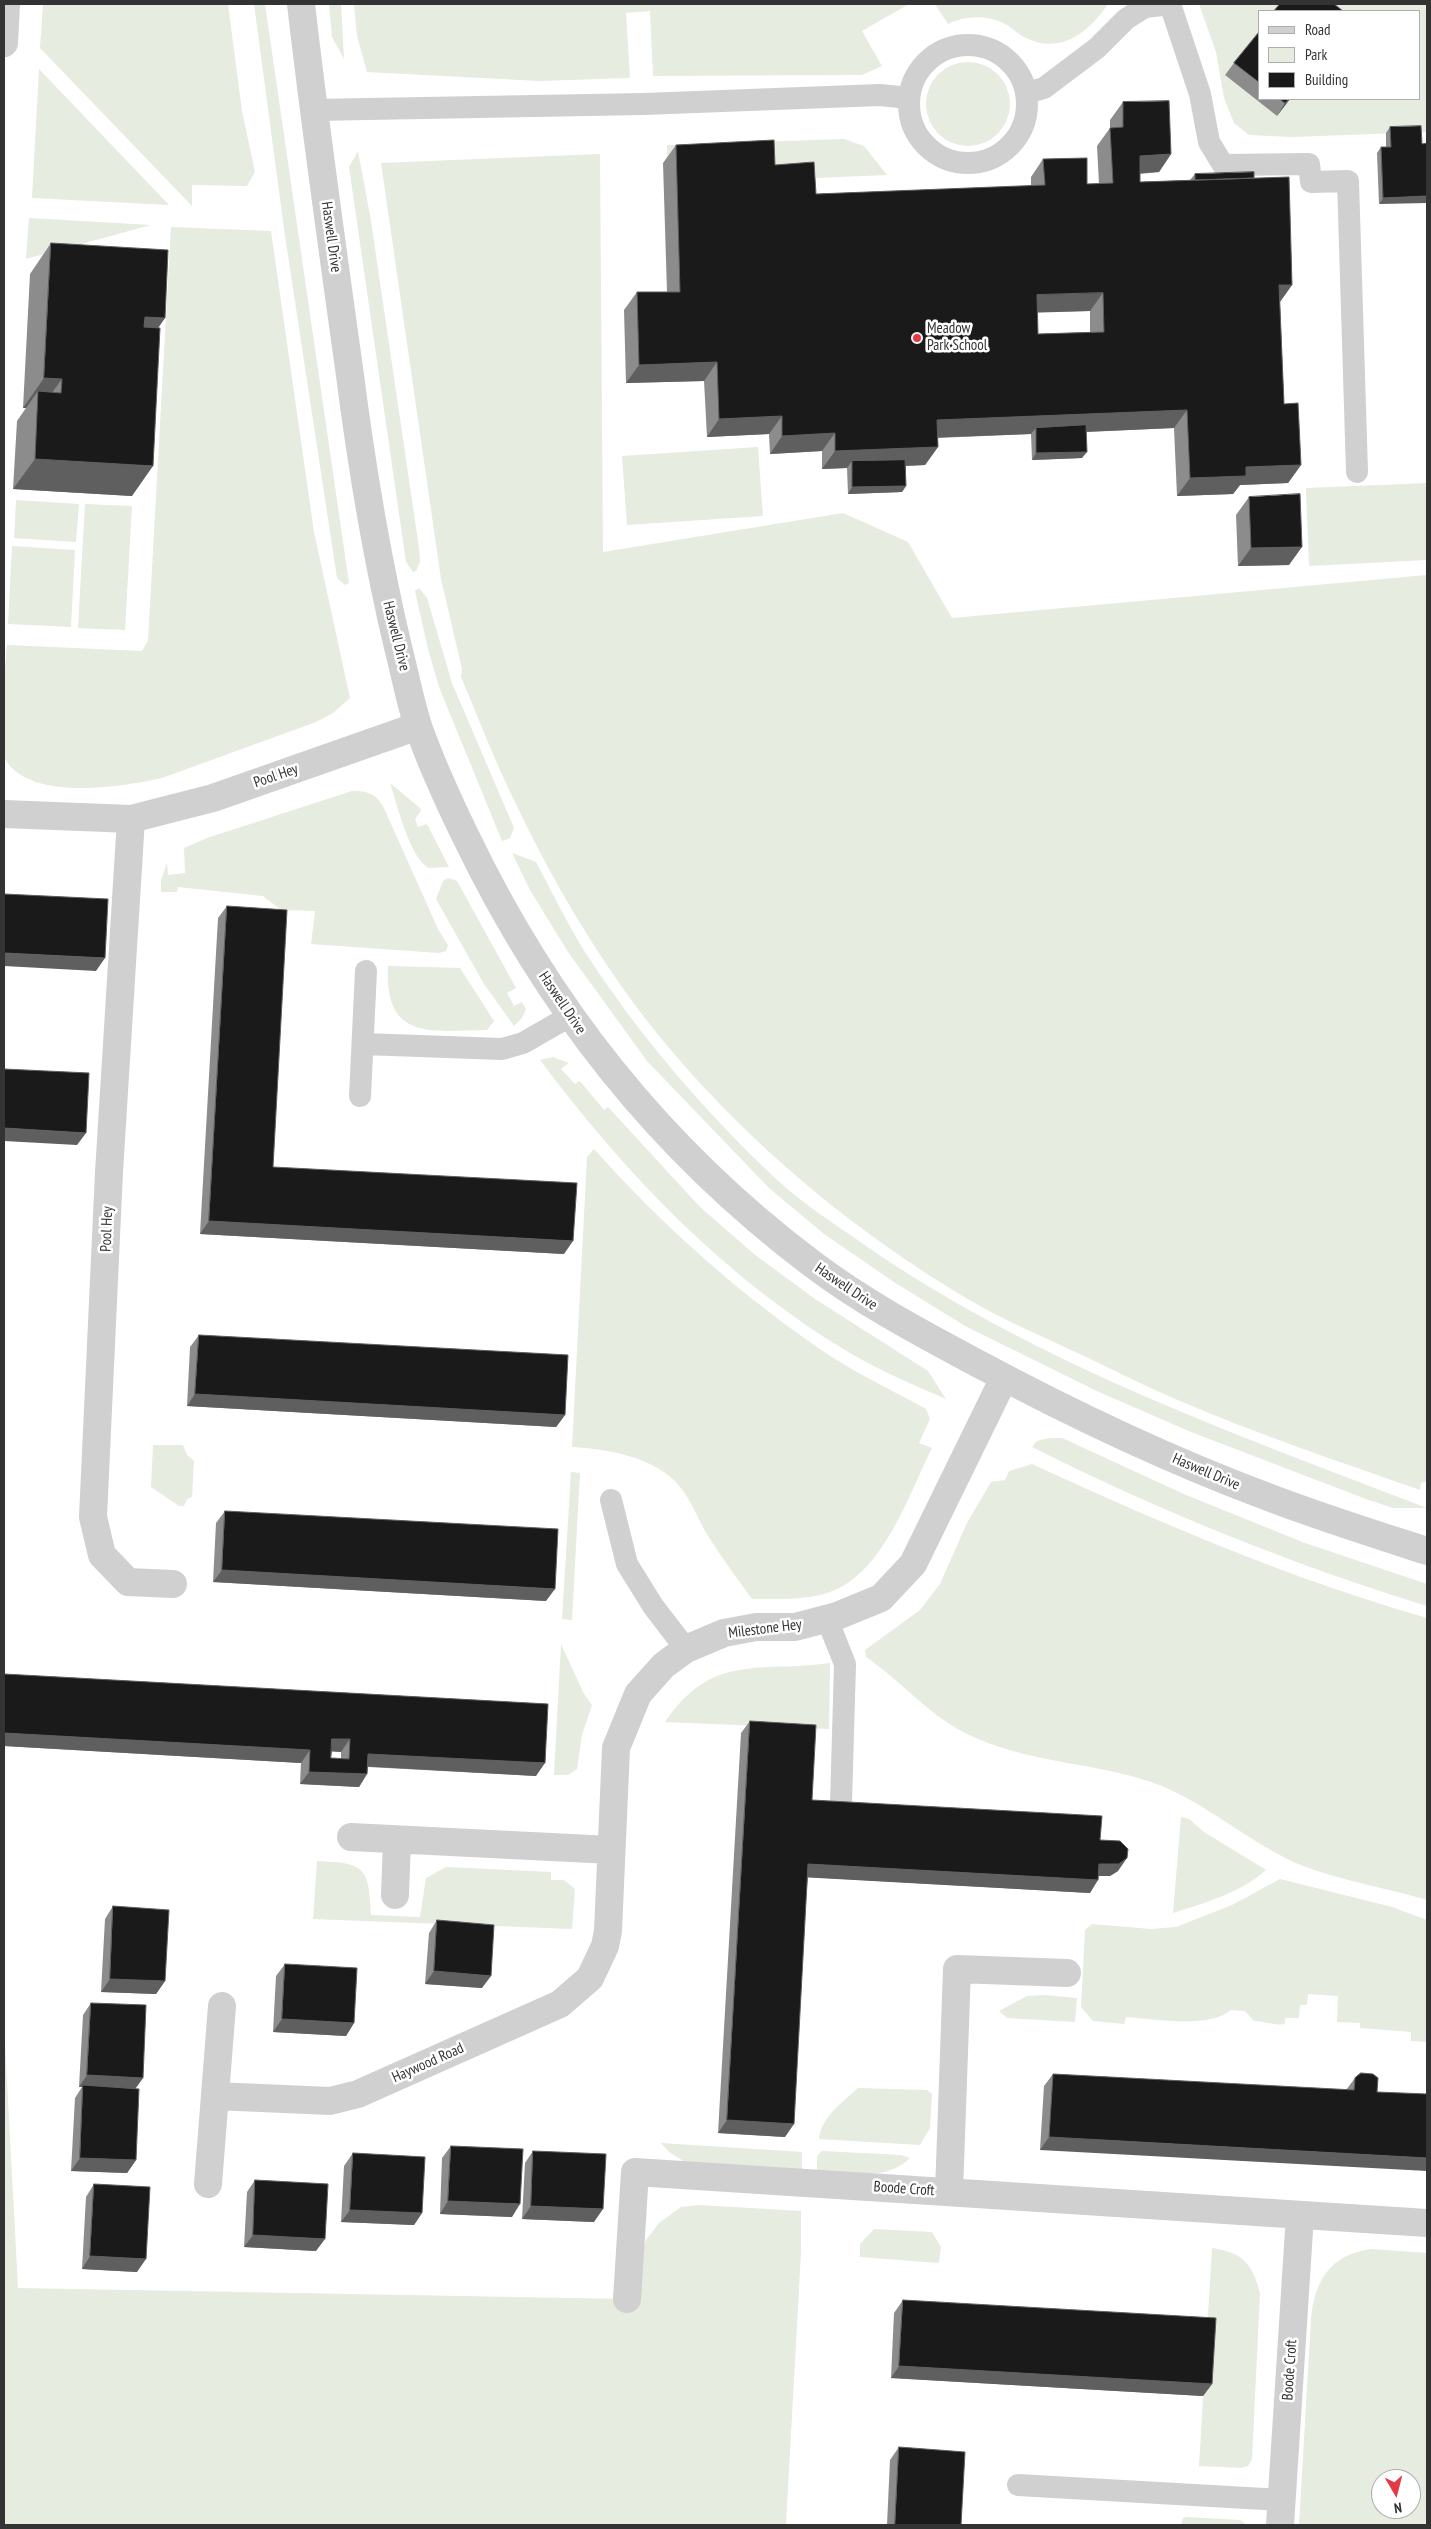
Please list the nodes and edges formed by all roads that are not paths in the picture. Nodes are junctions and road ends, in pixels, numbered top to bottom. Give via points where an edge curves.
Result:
1 (302, 4) edge
2 (1170, 4) edge
3 (5, 6) edge
4 (4, 43) edge
5 (1027, 93) junction
6 (909, 98) junction
7 (313, 110) junction
8 (1357, 472) dead end
9 (418, 726) junction
10 (4, 814) edge
11 (131, 819) junction
12 (366, 971) dead end
13 (570, 1016) junction
14 (364, 1044) junction
15 (360, 1096) dead end
16 (1004, 1378) junction
17 (611, 1500) dead end
18 (1427, 1551) edge
19 (173, 1584) dead end
20 (827, 1619) junction
21 (686, 1649) junction
22 (841, 1803) edge
23 (351, 1837) dead end
24 (397, 1840) junction
25 (611, 1850) junction
26 (395, 1895) dead end
27 (605, 1946) joint
28 (1067, 1973) dead end
29 (222, 2006) dead end
30 (215, 2096) junction
31 (208, 2184) dead end
32 (949, 2192) junction
33 (1300, 2215) junction
34 (1427, 2224) edge
35 (627, 2299) dead end
36 (1018, 2485) dead end
37 (1281, 2513) edge

1 - 7 street, Haswell Drive
2 - 5 lane via 1145,6 1044,88
2 - 8 lane via 1200,94 1209,142 1223,165 1309,164 1311,182 1348,181
3 - 4 street
5 - 6 lane via 1020,75 1008,60 975,44 956,46 924,64 914,80
5 - 6 lane via 1027,113 1020,132 1008,148 991,158 971,163 951,161 933,152 919,137 910,119
6 - 7 lane via 880,95 644,104
7 - 9 street, Haswell Drive via 358,436 382,581
9 - 11 street, Pool Hey via 213,798
9 - 13 street, Haswell Drive via 451,806 489,884 528,953
10 - 11 street, Pool Hey
11 - 19 street, Pool Hey via 109,1172 93,1517 102,1555 128,1582
12 - 14 lane
13 - 14 lane via 523,1043 502,1049
13 - 16 street, Haswell Drive via 652,1119 746,1211 814,1266 891,1317
14 - 15 lane
16 - 18 street, Haswell Drive via 1115,1434 1267,1497
16 - 20 street, Milestone Hey via 913,1564 881,1598
17 - 21 lane via 627,1564 653,1606
20 - 21 street, Milestone Hey via 795,1627 756,1627 724,1633
20 - 22 lane via 844,1664
21 - 25 street, Milestone Hey via 664,1665 638,1694 623,1729 616,1748
23 - 24 street
24 - 25 street
24 - 26 street
25 - 27 street, Milestone Hey
27 - 30 street, Haywood Road via 590,1978 560,2004 358,2094 330,2101
28 - 32 street via 957,1969
29 - 30 street
30 - 31 street
32 - 33 street, Boode Croft
32 - 35 street, Boode Croft via 636,2172
33 - 34 street, Boode Croft
33 - 37 street, Boode Croft
36 - 37 lane

